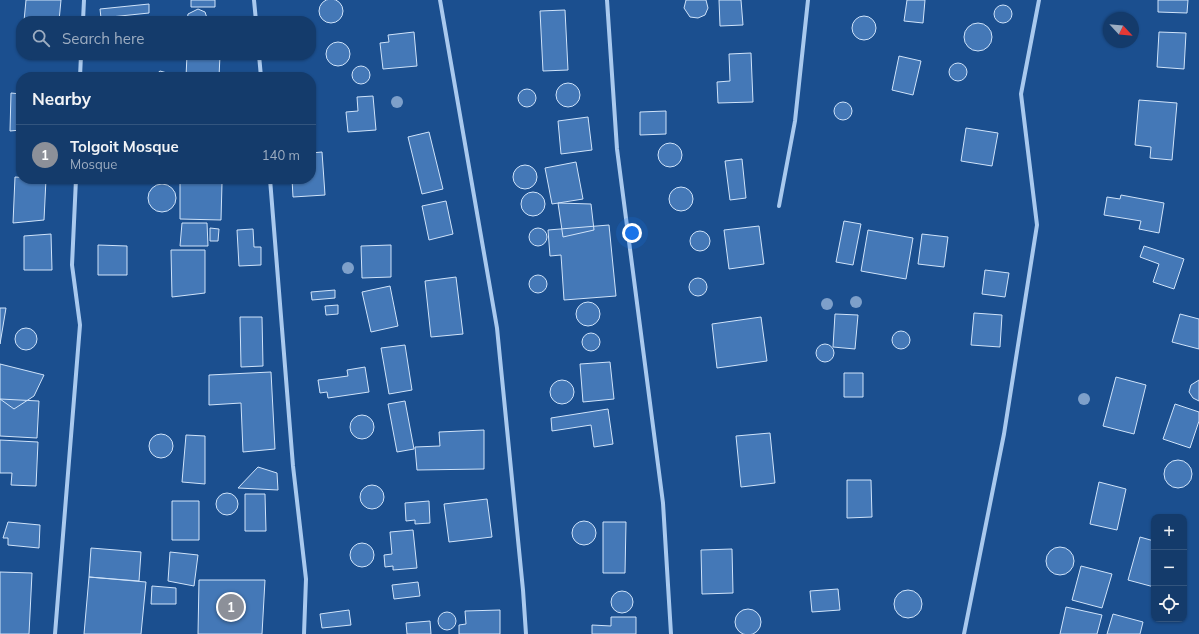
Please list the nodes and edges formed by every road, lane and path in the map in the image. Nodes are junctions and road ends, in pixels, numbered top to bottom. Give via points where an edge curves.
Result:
1 (84, 0) edge
2 (254, 0) edge
3 (440, 0) edge
4 (607, 0) edge
5 (808, 0) edge
6 (1039, 0) edge
7 (83, 16) edge
8 (256, 16) edge
9 (81, 60) edge
10 (259, 60) edge
11 (80, 72) edge
12 (261, 72) edge
13 (76, 184) edge
14 (270, 184) edge
15 (779, 206) dead end
16 (55, 634) edge
17 (304, 634) edge
18 (526, 634) edge
19 (671, 634) edge
20 (964, 634) edge

1 - 7 street
2 - 8 street
3 - 18 street via 497,328
4 - 19 street via 617,149 663,503
5 - 15 street via 795,121
6 - 20 street via 1021,94 1037,226 1004,434
9 - 11 street
10 - 12 street
13 - 16 street via 72,265 80,325
14 - 17 street via 293,466 306,578

